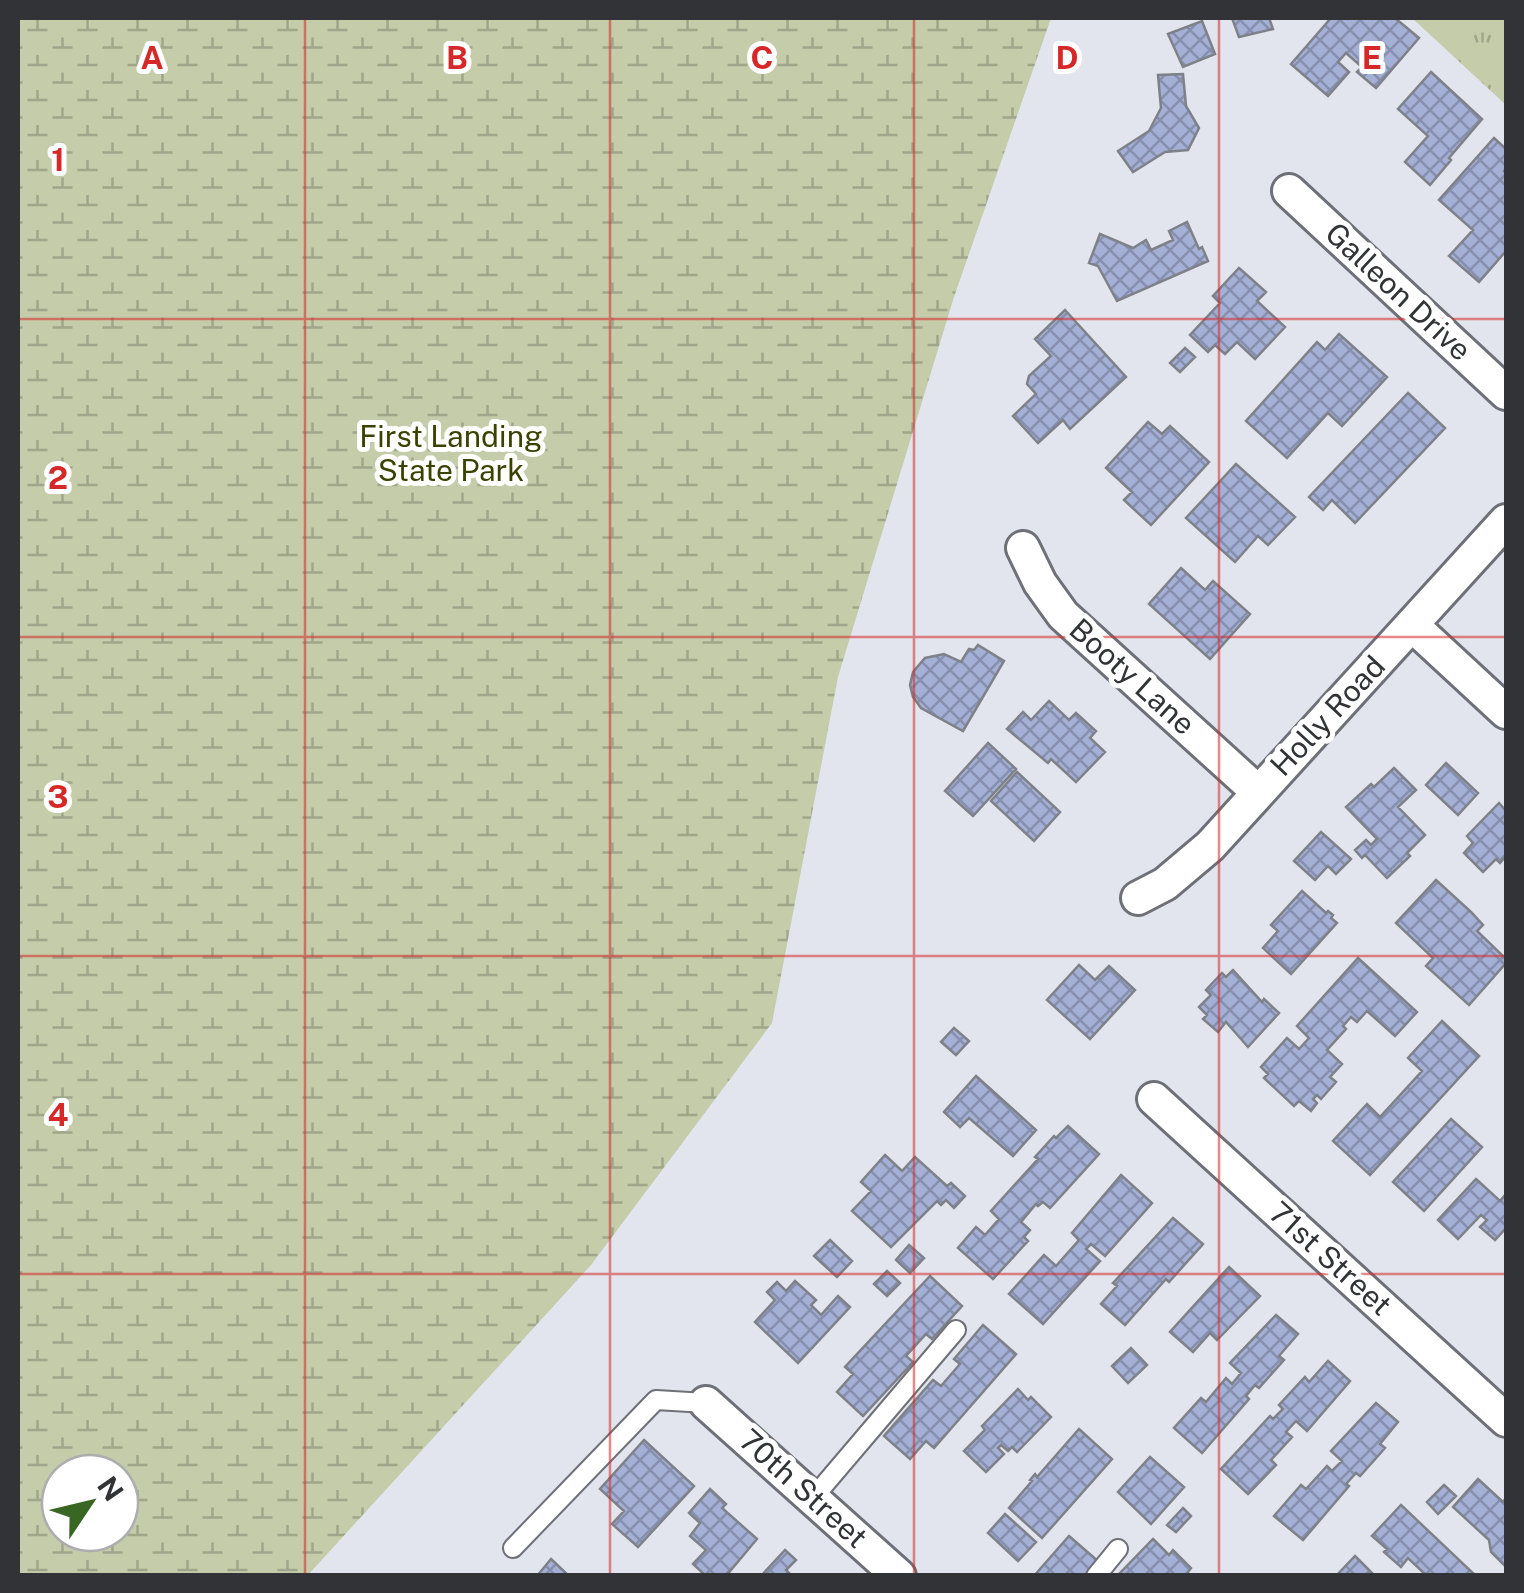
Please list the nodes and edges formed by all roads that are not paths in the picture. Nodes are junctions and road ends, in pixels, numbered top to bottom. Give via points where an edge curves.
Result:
1 (1289, 190) dead end
2 (1506, 393) edge
3 (1506, 522) edge
4 (1023, 548) dead end
5 (1412, 625) junction
6 (1506, 712) edge
7 (1258, 792) junction
8 (1138, 898) dead end
9 (1154, 1099) dead end
10 (956, 1330) dead end
11 (706, 1403) joint
12 (1506, 1420) edge
13 (813, 1498) junction
14 (513, 1548) dead end
15 (1118, 1550) dead end
16 (899, 1576) edge
17 (1096, 1576) edge

1 - 2 street, Galleon Drive
3 - 5 street, Holly Road
4 - 7 street, Booty Lane via 1063,614
5 - 6 street
5 - 7 street, Holly Road
7 - 8 street, Holly Road via 1210,846
9 - 12 street, 71st Street
10 - 13 lane
11 - 13 street, 70th Street
11 - 14 lane via 656,1400
13 - 16 street, 70th Street
15 - 17 lane

